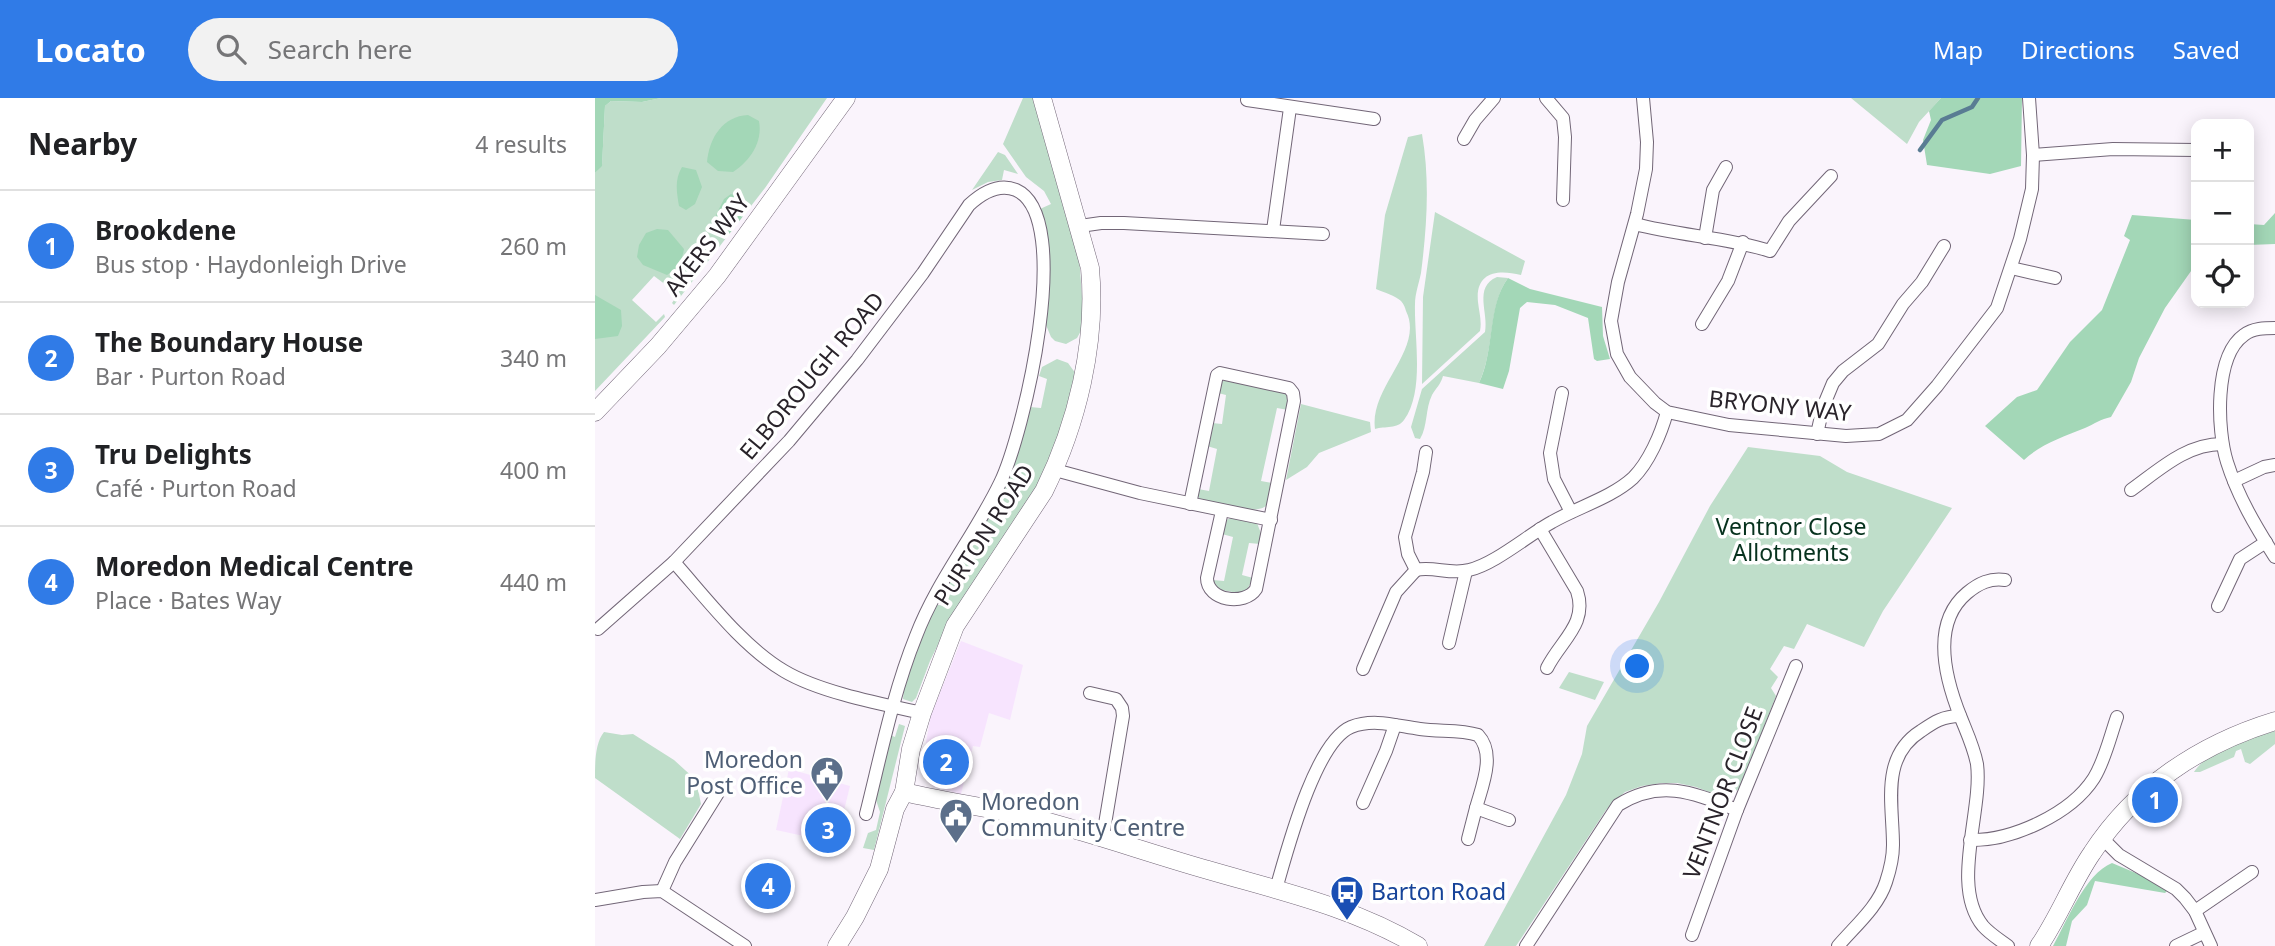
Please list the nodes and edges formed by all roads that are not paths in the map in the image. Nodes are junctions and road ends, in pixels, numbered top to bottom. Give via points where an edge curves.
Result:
1 (846, 98) edge
2 (1042, 98) edge
3 (1494, 98) edge
4 (1546, 98) edge
5 (1643, 98) edge
6 (2029, 98) edge
7 (1247, 100) dead end
8 (1290, 108) junction
9 (1374, 120) dead end
10 (1464, 139) dead end
11 (2191, 150) edge
12 (2033, 155) junction
13 (1726, 167) dead end
14 (1831, 176) dead end
15 (1563, 200) dead end
16 (1635, 224) junction
17 (1080, 226) junction
18 (1042, 229) joint
19 (1273, 230) junction
20 (1323, 234) dead end
21 (1705, 238) junction
22 (1743, 242) junction
23 (1944, 246) dead end
24 (2011, 268) junction
25 (2055, 278) dead end
26 (1702, 324) dead end
27 (2275, 328) edge
28 (1562, 393) dead end
29 (595, 412) edge
30 (1667, 412) junction
31 (1817, 434) junction
32 (2222, 444) junction
33 (1426, 452) dead end
34 (2275, 465) edge
35 (1055, 470) junction
36 (2234, 481) junction
37 (2131, 491) dead end
38 (1190, 504) junction
39 (1222, 511) junction
40 (1571, 512) junction
41 (1271, 520) junction
42 (1540, 529) junction
43 (2266, 542) junction
44 (2275, 557) edge
45 (674, 562) junction
46 (1416, 570) junction
47 (1466, 571) junction
48 (2005, 580) dead end
49 (2218, 606) dead end
50 (598, 629) dead end
51 (1449, 643) dead end
52 (1796, 667) dead end
53 (1547, 668) dead end
54 (1363, 669) dead end
55 (1090, 693) dead end
56 (892, 706) junction
57 (922, 713) junction
58 (1960, 716) junction
59 (2117, 717) dead end
60 (2275, 721) edge
61 (1395, 725) junction
62 (904, 792) junction
63 (719, 793) dead end
64 (1363, 803) dead end
65 (1476, 808) junction
66 (1737, 810) junction
67 (866, 814) dead end
68 (1509, 820) dead end
69 (1103, 836) junction
70 (2102, 838) junction
71 (1468, 839) dead end
72 (1970, 840) junction
73 (2252, 872) dead end
74 (1276, 889) junction
75 (662, 891) junction
76 (595, 900) edge
77 (2195, 911) junction
78 (2203, 933) junction
79 (1692, 935) dead end
80 (1415, 945) edge
81 (745, 946) edge
82 (837, 946) edge
83 (1526, 946) edge
84 (1838, 946) edge
85 (2008, 946) edge
86 (2039, 946) edge
87 (2176, 946) edge
88 (2211, 946) edge

1 - 29 street, AKERS WAY via 717,276
2 - 17 street, PURTON ROAD
3 - 10 street
4 - 15 street via 1563,118 1565,128
5 - 16 street via 1646,169
6 - 12 street, BRYONY WAY
7 - 8 street
8 - 9 street
8 - 19 street
11 - 12 street
12 - 24 street, BRYONY WAY via 2032,189
13 - 21 street via 1713,190
14 - 22 street via 1789,221 1770,251
16 - 21 street
16 - 30 street via 1615,297 1612,332 1630,377
17 - 19 street via 1112,223
17 - 35 street, PURTON ROAD via 1091,283 1090,337 1078,397
18 - 45 street, ELBOROUGH ROAD via 1034,207 1014,189 994,189 977,198 823,401
18 - 56 street, PURTON ROAD via 1037,345 1020,429 1001,481 930,602
19 - 20 street
21 - 22 street
22 - 26 street via 1728,281
23 - 31 street via 1878,344 1833,383
24 - 25 street
24 - 31 street, BRYONY WAY via 1997,308 1907,420 1870,435
27 - 32 street via 2245,334 2230,353 2221,394
28 - 40 street via 1551,462 1554,479
30 - 31 street, BRYONY WAY via 1729,425
30 - 40 street via 1633,478
32 - 36 street
32 - 37 street via 2184,452
33 - 46 street via 1405,537
34 - 36 street
35 - 38 street
35 - 57 street, PURTON ROAD via 955,626
36 - 43 street
38 - 39 street
38 - 41 street via 1217,375 1274,383 1289,388 1294,398
39 - 41 street
39 - 41 street via 1207,578 1211,593 1217,595 1243,599 1253,593
40 - 42 street
42 - 47 street
42 - 53 street via 1580,602 1578,622
43 - 44 street
43 - 49 street via 2240,559
45 - 50 street, ELBOROUGH ROAD
45 - 56 street via 748,643 775,665 816,684
46 - 47 street
46 - 54 street via 1396,592
47 - 51 street
48 - 58 street via 1975,586 1949,619 1946,664
52 - 66 street, VENTNOR CLOSE
55 - 69 street via 1116,699 1123,716
56 - 57 street
56 - 67 street, PURTON ROAD
57 - 62 street, PURTON ROAD
58 - 72 street via 1977,764
58 - 84 street via 1936,720 1901,751 1890,789 1893,846 1885,885 1869,912
59 - 72 street via 2094,778 2071,805 2008,835
60 - 70 street via 2183,761 2134,801
61 - 64 street
61 - 65 street via 1478,735 1486,754
61 - 74 street via 1370,723 1350,728 1329,747 1312,780
62 - 69 street
62 - 82 street, PURTON ROAD via 870,888
63 - 75 street
65 - 68 street
65 - 71 street
66 - 79 street, VENTNOR CLOSE
66 - 83 street via 1672,789 1654,790 1618,805
69 - 74 street
70 - 77 street via 2119,855 2176,889
70 - 86 street
72 - 85 street via 1969,883 1975,910 1985,928
73 - 77 street
74 - 80 street via 1332,906
75 - 76 street
75 - 81 street
77 - 78 street
78 - 87 street
78 - 88 street

